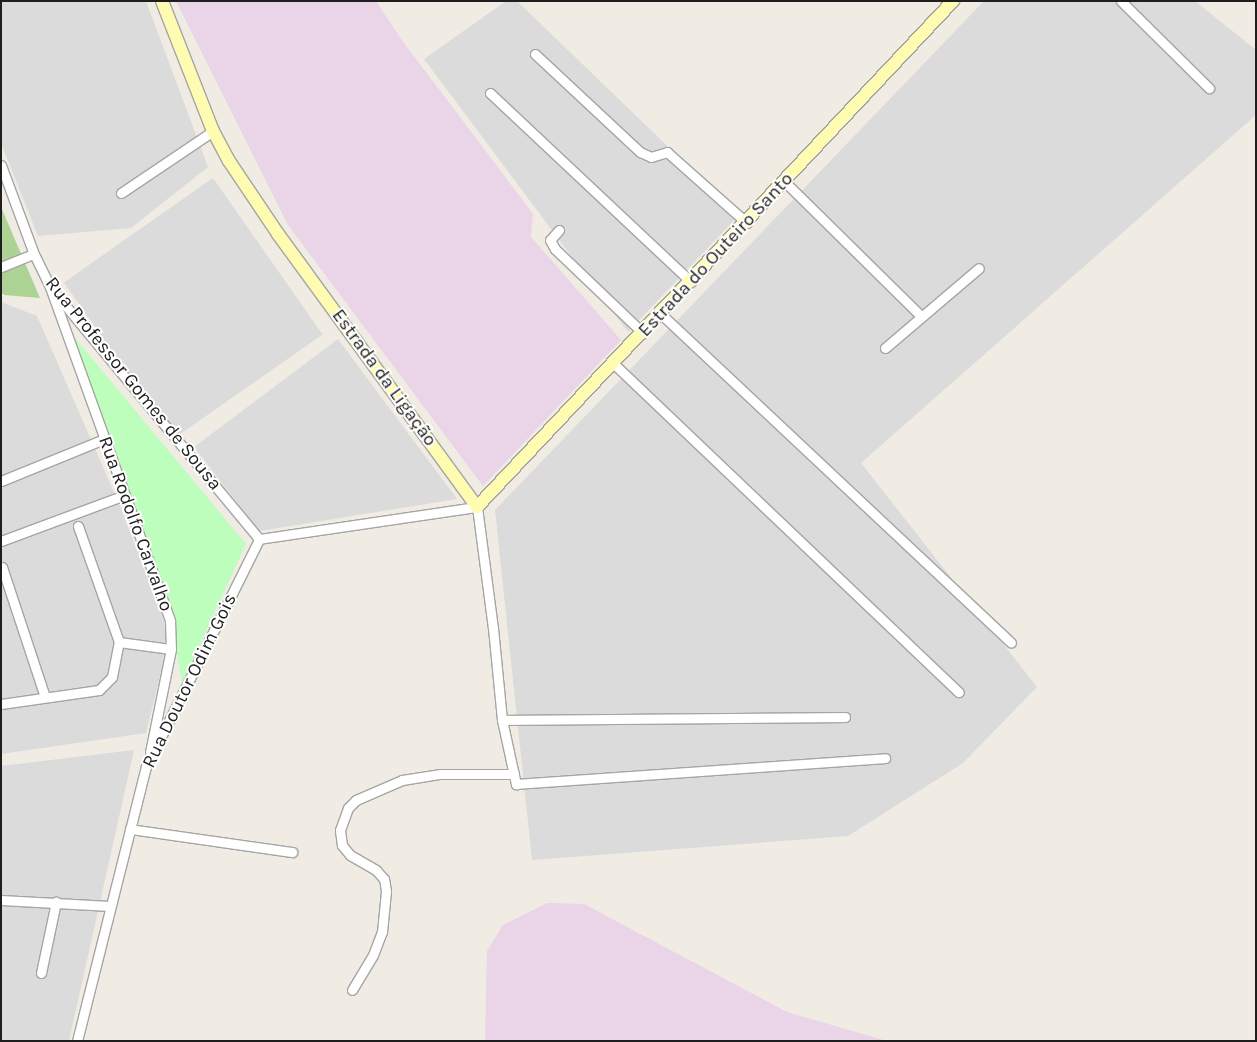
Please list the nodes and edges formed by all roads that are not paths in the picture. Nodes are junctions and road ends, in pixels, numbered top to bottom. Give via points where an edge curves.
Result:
1 (162, 1) edge
2 (953, 1) edge
3 (1121, 1) edge
4 (535, 54) dead end
5 (1209, 88) dead end
6 (490, 93) dead end
7 (213, 131) junction
8 (1, 165) edge
9 (785, 182) junction
10 (121, 193) dead end
11 (747, 223) junction
12 (559, 230) dead end
13 (34, 254) junction
14 (1, 267) edge
15 (979, 268) dead end
16 (691, 282) junction
17 (50, 287) junction
18 (661, 314) junction
19 (921, 316) junction
20 (643, 333) junction
21 (885, 348) dead end
22 (614, 364) junction
23 (104, 439) junction
24 (1, 481) edge
25 (125, 495) junction
26 (477, 507) junction
27 (78, 526) dead end
28 (259, 538) junction
29 (1, 541) edge
30 (2, 567) edge
31 (119, 642) junction
32 (1011, 643) dead end
33 (170, 649) junction
34 (959, 692) dead end
35 (45, 697) junction
36 (1, 704) edge
37 (845, 717) dead end
38 (502, 720) junction
39 (884, 758) dead end
40 (146, 767) junction
41 (514, 774) junction
42 (130, 829) junction
43 (292, 852) dead end
44 (1, 900) edge
45 (56, 902) junction
46 (110, 906) junction
47 (42, 972) dead end
48 (352, 990) dead end
49 (77, 1041) edge

1 - 7 street, Estrada da Ligação
2 - 9 street, Estrada do Outeiro Santo
3 - 5 street
4 - 11 street via 640,152 651,157 667,152
6 - 16 street
7 - 10 street
7 - 26 street, Estrada da Ligação via 278,234
8 - 13 street, Rua Professor Gomes de Sousa
9 - 11 street, Estrada do Outeiro Santo
9 - 19 street
11 - 16 street, Estrada do Outeiro Santo
12 - 20 street via 550,240 555,249
13 - 14 street
13 - 17 street, Rua Professor Gomes de Sousa
15 - 19 street
16 - 18 street, Estrada do Outeiro Santo
17 - 23 street, Rua Rodolfo Carvalho
17 - 28 street, Rua Professor Gomes de Sousa
18 - 20 street, Estrada do Outeiro Santo
18 - 32 street
19 - 21 street
20 - 22 street, Estrada do Outeiro Santo
22 - 26 street, Estrada do Outeiro Santo
22 - 34 street
23 - 24 street
23 - 25 street, Rua Rodolfo Carvalho
25 - 29 street
25 - 33 street, Rua Rodolfo Carvalho via 170,621
26 - 28 street
26 - 38 street, Estrada da Ligação
27 - 31 street
28 - 40 street, Rua Doutor Odim Gois
30 - 35 street
31 - 33 street
31 - 35 street via 112,677 106,685 99,690
33 - 40 street, Rua Rodolfo Carvalho
35 - 36 street
37 - 38 street
38 - 41 street, Estrada da Ligação
39 - 41 street, Estrada da Ligação via 516,784
40 - 42 street, Rua Doutor Odim Gois
41 - 48 street via 441,774 402,780 356,800 348,808 340,830 342,845 350,855 384,878 386,891 382,932 373,955
42 - 43 street
42 - 46 street, Rua Doutor Odim Gois
44 - 45 street
45 - 46 street
45 - 47 street
46 - 49 street, Rua Doutor Odim Gois

